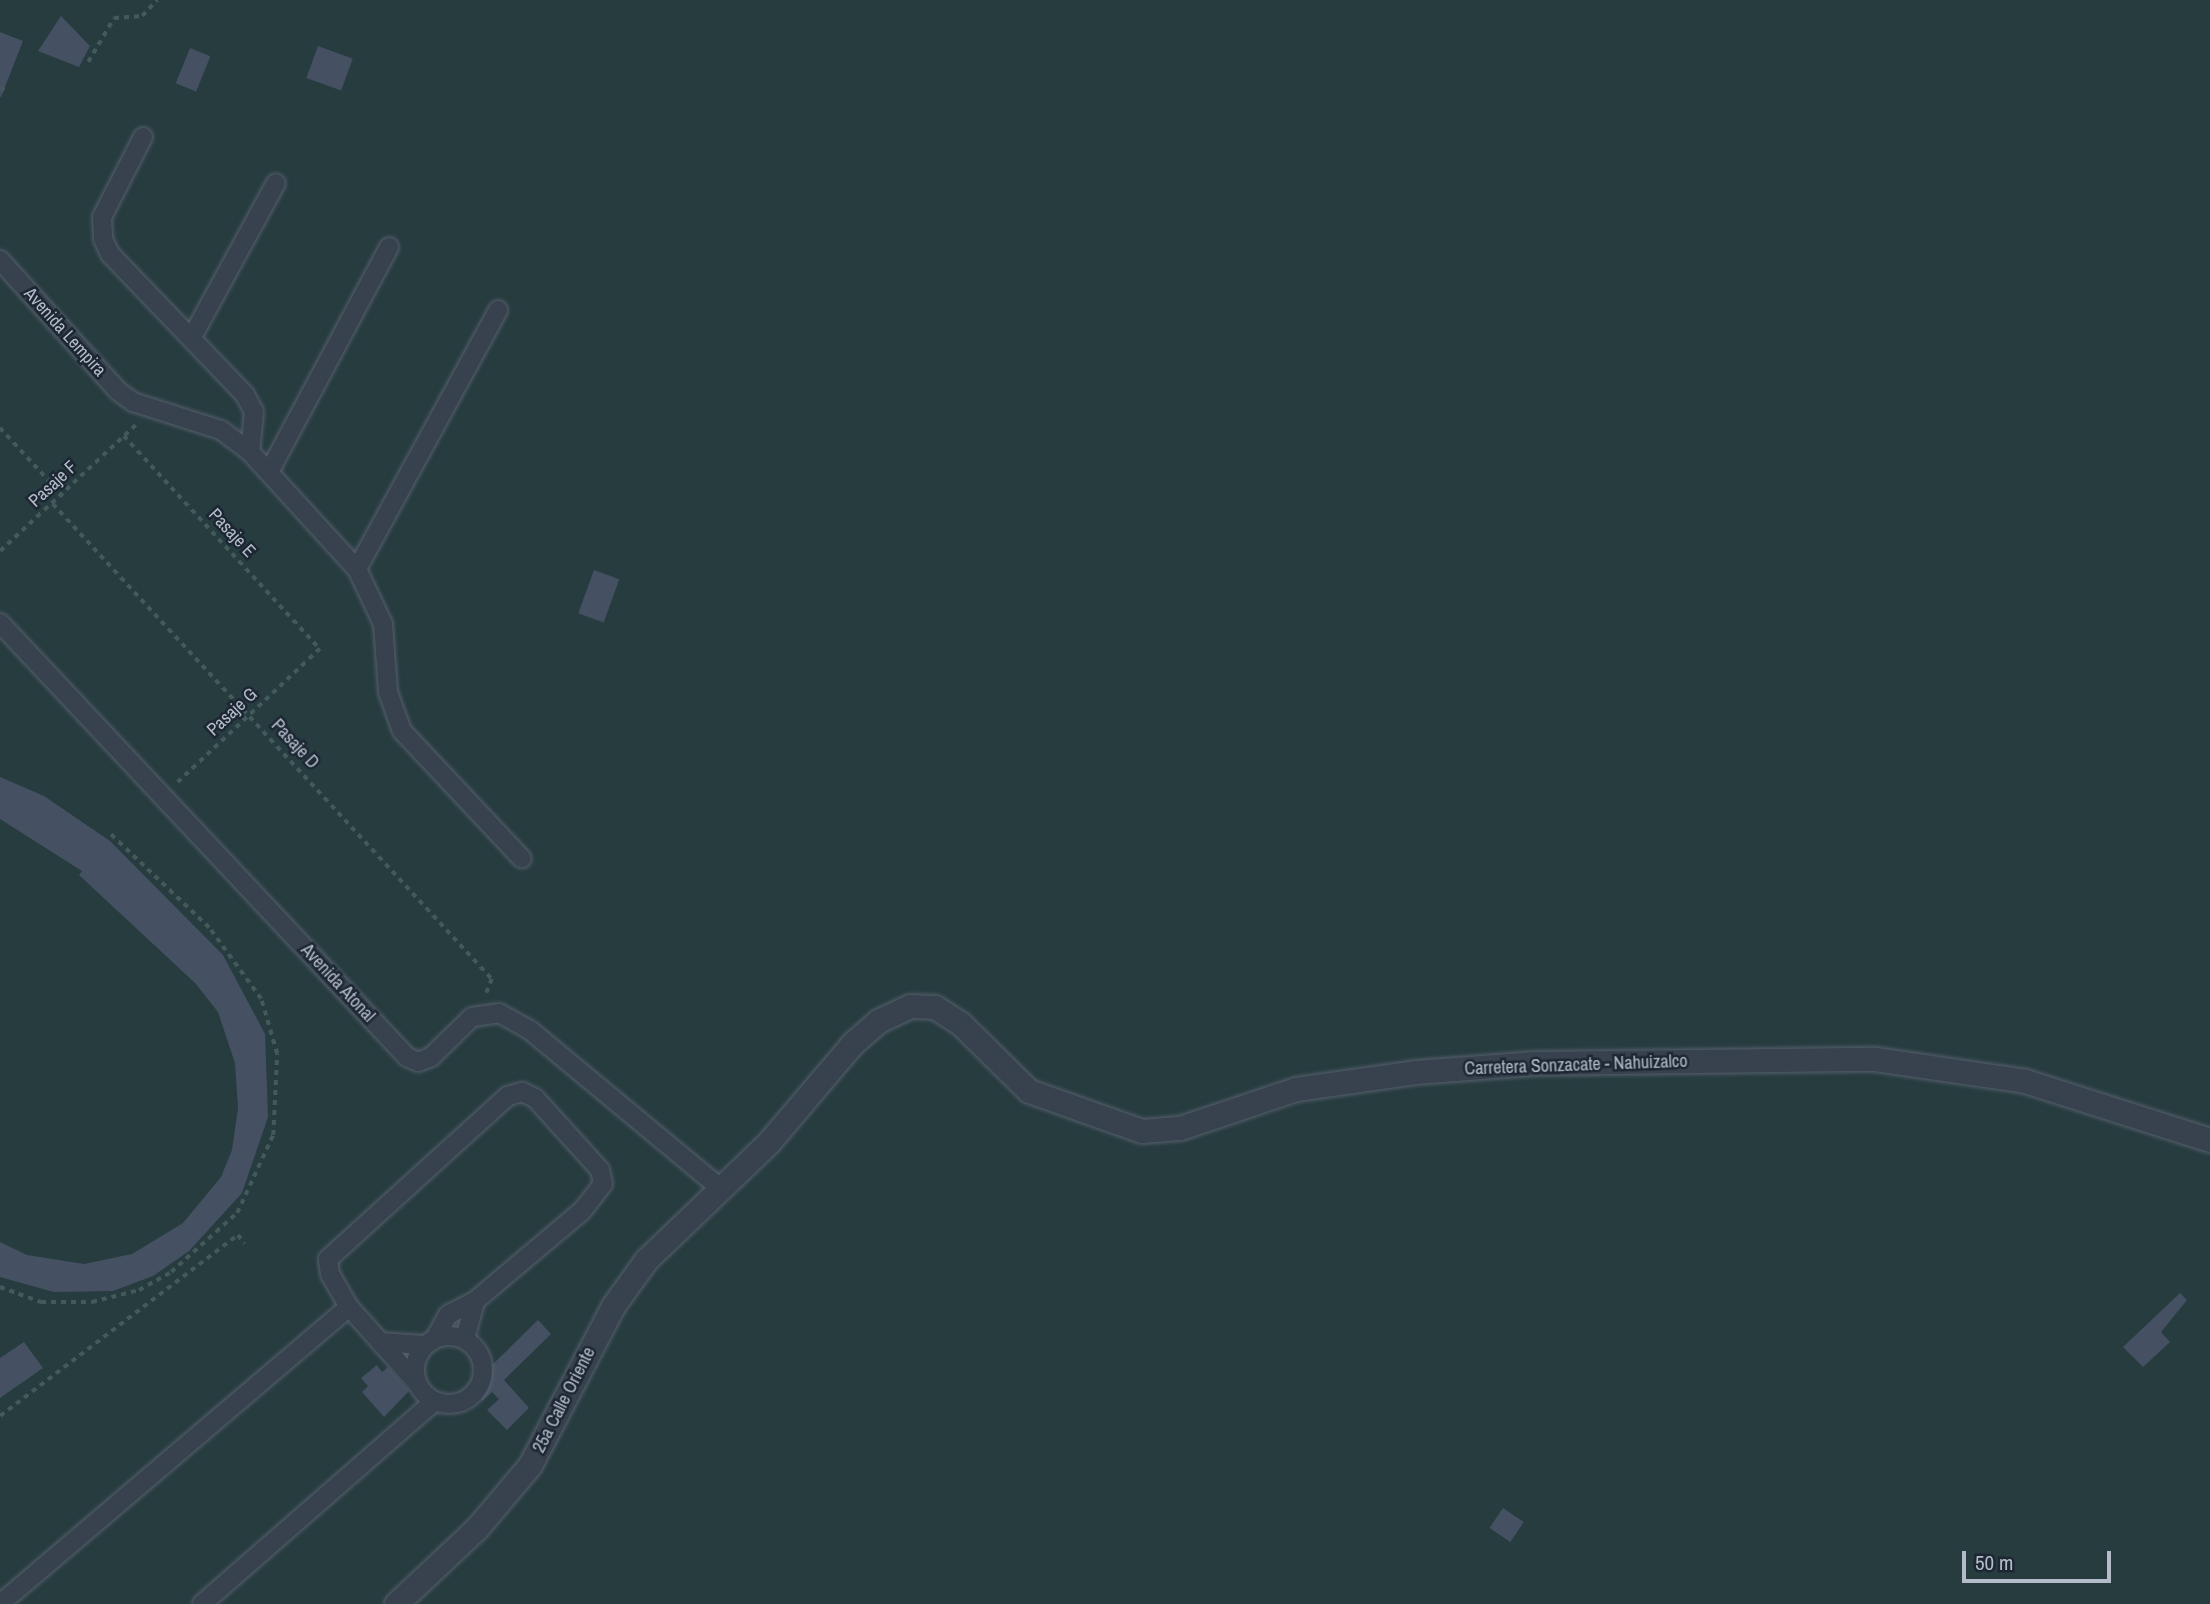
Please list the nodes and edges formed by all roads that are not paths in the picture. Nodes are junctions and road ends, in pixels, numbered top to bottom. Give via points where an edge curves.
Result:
1 (143, 137) dead end
2 (276, 183) dead end
3 (389, 247) dead end
4 (0, 260) edge
5 (498, 310) dead end
6 (192, 337) junction
7 (250, 452) junction
8 (269, 472) junction
9 (357, 569) junction
10 (0, 623) edge
11 (522, 859) dead end
12 (2210, 1140) edge
13 (718, 1186) junction
14 (475, 1301) junction
15 (349, 1307) junction
16 (465, 1339) junction
17 (429, 1341) junction
18 (380, 1342) junction
19 (417, 1383) junction
20 (435, 1401) junction
21 (1, 1604) edge
22 (202, 1604) edge
23 (396, 1604) edge

1 - 6 street via 100,228 110,254
2 - 6 street
3 - 8 street
4 - 7 street, Avenida Lempira via 133,402 221,430
5 - 9 street
6 - 7 street via 254,412
7 - 8 street
8 - 9 street
9 - 11 street via 383,624 388,692 402,731
10 - 13 street, Avenida Atonal via 407,1057 418,1062 431,1057 472,1017 489,1011 531,1031
12 - 13 street, Carretera Sonzacate - Nahuizalco via 2025,1081 1875,1059 1535,1063 1415,1072 1296,1089 1180,1128 1142,1131 1029,1091 960,1023 921,1006 890,1013 865,1031 769,1143
13 - 23 street, 25a Calle Oriente via 623,1290 530,1465 476,1530
14 - 15 street via 583,1210 603,1184 600,1170 535,1098 522,1091 508,1096 338,1245 328,1259 330,1274
14 - 16 street
14 - 17 street via 448,1315
15 - 18 street
15 - 21 street
16 - 17 street
16 - 20 street via 480,1354 480,1385 465,1400
17 - 18 street
17 - 19 street via 414,1370
18 - 19 street
19 - 20 street
20 - 22 street

